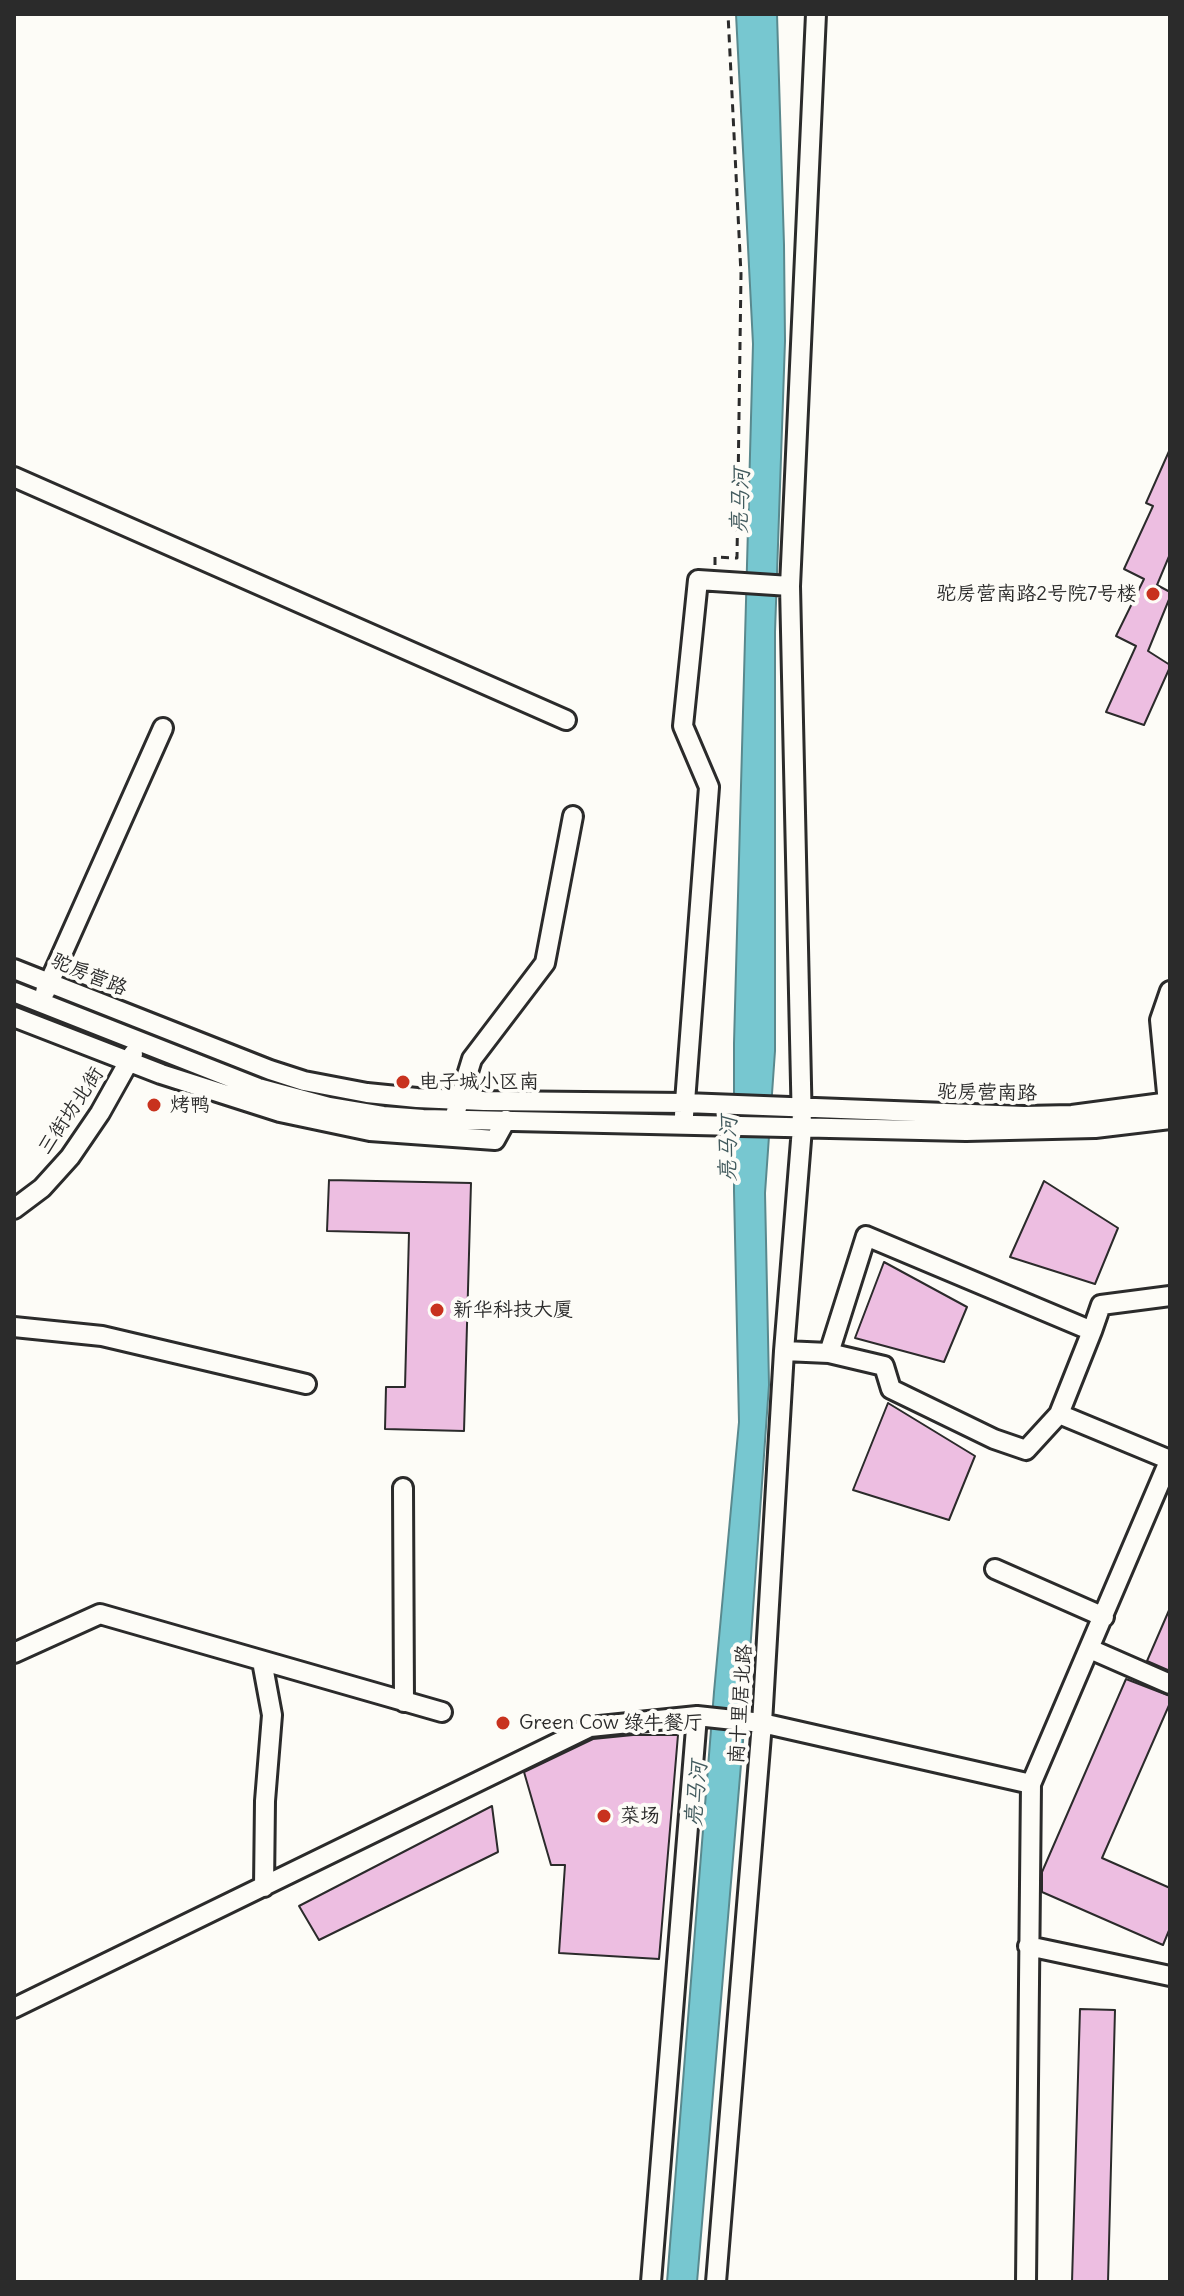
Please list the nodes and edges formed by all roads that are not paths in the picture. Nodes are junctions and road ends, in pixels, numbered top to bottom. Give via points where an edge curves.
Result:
1 (816, 14) edge
2 (14, 477) edge
3 (790, 586) junction
4 (566, 720) dead end
5 (163, 728) dead end
6 (573, 816) dead end
7 (14, 969) edge
8 (49, 982) junction
9 (1170, 991) edge
10 (14, 992) edge
11 (40, 1002) junction
12 (14, 1017) edge
13 (147, 1023) junction
14 (138, 1043) junction
15 (129, 1062) junction
16 (459, 1100) junction
17 (685, 1103) junction
18 (802, 1107) junction
19 (1169, 1111) edge
20 (454, 1120) junction
21 (506, 1120) junction
22 (684, 1125) junction
23 (802, 1128) junction
24 (14, 1209) edge
25 (1170, 1296) edge
26 (14, 1327) edge
27 (1092, 1331) junction
28 (784, 1351) junction
29 (829, 1353) junction
30 (306, 1384) dead end
31 (1059, 1414) junction
32 (1170, 1460) edge
33 (403, 1488) dead end
34 (995, 1569) dead end
35 (1104, 1617) junction
36 (1090, 1649) junction
37 (14, 1653) edge
38 (262, 1661) junction
39 (1170, 1684) edge
40 (404, 1702) junction
41 (442, 1712) dead end
42 (697, 1716) junction
43 (762, 1723) junction
44 (1031, 1784) junction
45 (264, 1887) junction
46 (1028, 1946) junction
47 (1170, 1976) edge
48 (14, 2008) edge
49 (651, 2282) edge
50 (716, 2282) edge
51 (1026, 2282) edge

1 - 3 street, 南十里居北路
2 - 4 street
3 - 17 street via 706,581 683,726 709,787
3 - 18 street, 南十里居北路
5 - 8 street
6 - 16 street via 545,963 472,1059
7 - 8 street, 驼房营路
8 - 11 street
8 - 13 street, 驼房营路
9 - 19 street via 1160,1020
10 - 11 street
11 - 14 street
12 - 15 street
13 - 14 street, 三街坊北街
13 - 16 street, 驼房营路 via 304,1081 367,1093
14 - 15 street, 三街坊北街
14 - 20 street, 驼房营南路 via 258,1088 329,1107
15 - 21 street via 280,1112 370,1131 495,1140
15 - 24 street, 三街坊北街 via 70,1157
16 - 17 street, 驼房营南路
16 - 20 street
17 - 18 street, 驼房营南路
17 - 22 street
18 - 19 street, 驼房营南路 via 1024,1116
18 - 23 street, 南十里居北路
19 - 23 street, 驼房营南路 via 1095,1128
20 - 21 street, 驼房营南路
21 - 22 street, 驼房营南路
22 - 23 street, 驼房营南路
23 - 28 street, 南十里居北路
25 - 27 street via 1101,1305
26 - 30 street via 102,1336
27 - 29 street via 866,1236
27 - 31 street
28 - 29 street
28 - 43 street, 南十里居北路
29 - 31 street via 884,1366 891,1389 1026,1450
31 - 32 street
32 - 35 street
33 - 40 street
34 - 35 street
35 - 36 street
36 - 39 street
36 - 44 street
37 - 38 street via 100,1614
38 - 40 street
38 - 45 street via 272,1715
40 - 41 street
42 - 43 street
42 - 45 street via 590,1727
42 - 49 street
43 - 44 street
43 - 50 street, 南十里居北路
44 - 46 street
45 - 48 street
46 - 47 street
46 - 51 street

